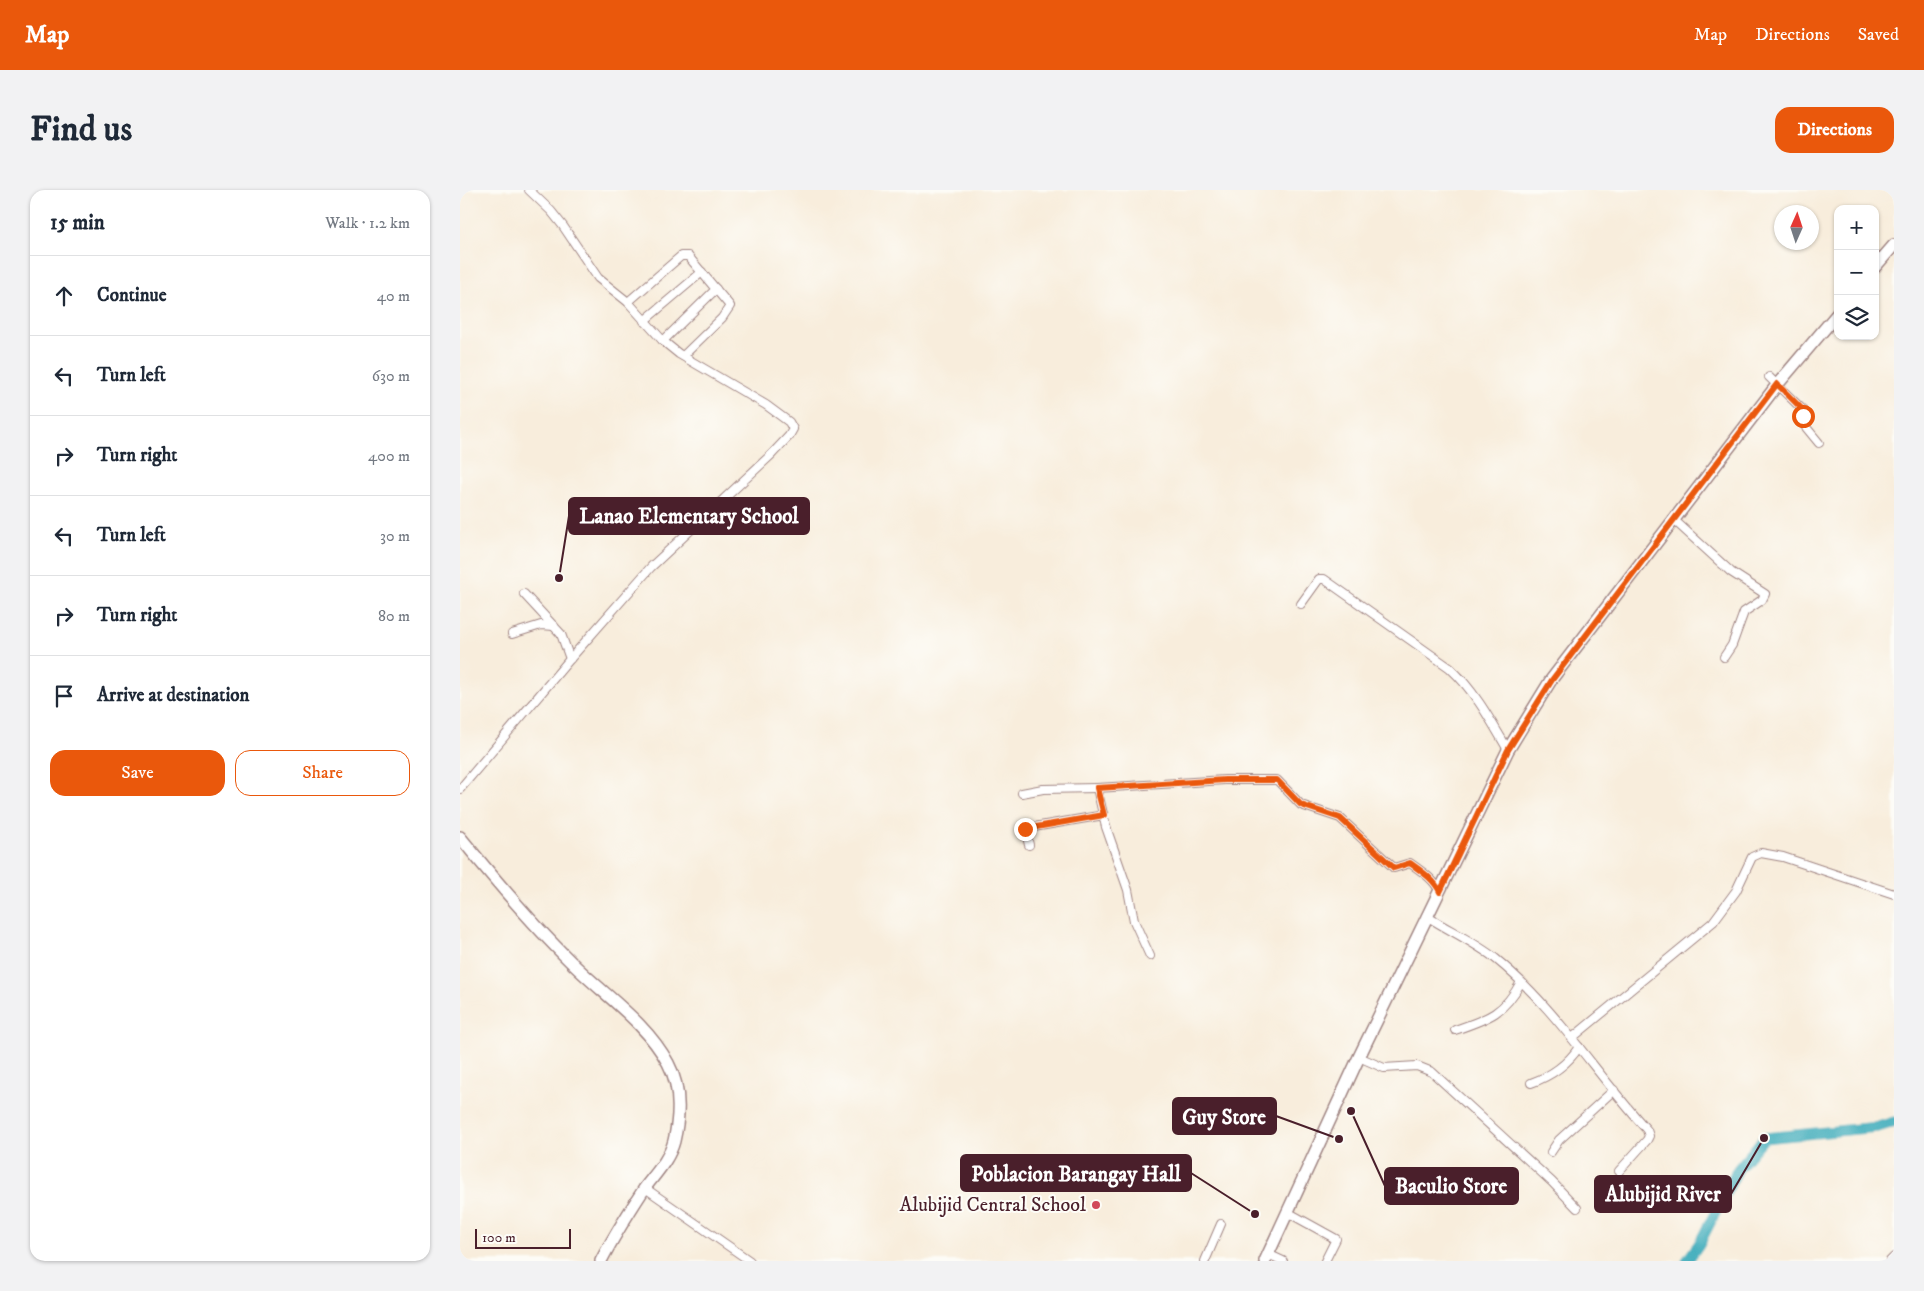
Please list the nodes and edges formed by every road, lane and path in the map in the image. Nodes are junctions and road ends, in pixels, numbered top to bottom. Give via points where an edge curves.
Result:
1 (529, 190) edge
2 (1894, 246) edge
3 (1879, 263) edge
4 (702, 272) junction
5 (716, 289) junction
6 (628, 302) junction
7 (1834, 317) edge
8 (644, 321) junction
9 (663, 341) junction
10 (683, 356) junction
11 (1773, 381) junction
12 (1819, 443) dead end
13 (1674, 520) junction
14 (524, 594) dead end
15 (1301, 604) dead end
16 (554, 626) junction
17 (512, 634) dead end
18 (1724, 657) dead end
19 (570, 659) junction
20 (1508, 750) junction
21 (1097, 788) junction
22 (460, 789) edge
23 (1022, 793) dead end
24 (1104, 815) junction
25 (460, 837) edge
26 (1029, 845) dead end
27 (1440, 892) junction
28 (1894, 894) edge
29 (1428, 917) junction
30 (1150, 956) dead end
31 (1521, 982) junction
32 (1455, 1030) dead end
33 (1572, 1038) junction
34 (1579, 1047) junction
35 (1359, 1057) junction
36 (1531, 1083) dead end
37 (1614, 1090) junction
38 (1551, 1152) dead end
39 (1619, 1171) dead end
40 (645, 1188) junction
41 (1577, 1208) dead end
42 (1288, 1213) junction
43 (1221, 1224) dead end
44 (1267, 1258) edge
45 (1894, 1258) edge
46 (602, 1261) edge
47 (750, 1261) edge
48 (1205, 1261) edge
49 (1283, 1261) edge
50 (1325, 1261) edge
51 (1890, 1261) edge

1 - 6 street via 563,226 598,278
2 - 3 street
4 - 5 street
4 - 6 street via 688,256 683,255
4 - 8 street
5 - 9 street
5 - 10 street via 730,308
6 - 8 street
7 - 11 street
8 - 9 street
9 - 10 street
10 - 19 street via 766,405 789,422 792,432 651,568
11 - 12 street via 1802,409 1805,426
11 - 13 street
13 - 18 street via 1731,572 1765,594 1762,600 1744,612
13 - 20 street via 1552,680
14 - 16 street
15 - 20 street via 1320,578 1324,579 1445,664 1460,676 1476,697
16 - 17 street via 541,625
16 - 19 street
19 - 22 street
20 - 27 street
21 - 23 street via 1043,789
21 - 24 street
21 - 27 street via 1277,780 1301,805 1340,818 1394,868 1410,863 1426,874
24 - 26 street via 1025,829
24 - 30 street via 1128,890 1134,921
25 - 40 street via 559,950 646,1031 668,1063 675,1079 679,1106 673,1143
27 - 29 street
28 - 33 street via 1783,857 1756,854 1736,891 1712,922
29 - 31 street via 1494,958
29 - 35 street
31 - 32 street via 1499,1011
31 - 33 street
33 - 34 street
34 - 36 street via 1550,1075
34 - 37 street
35 - 41 street via 1384,1068 1421,1067 1439,1076
35 - 42 street
37 - 38 street via 1559,1140
37 - 39 street via 1649,1134
40 - 46 street
40 - 47 street
42 - 44 street
42 - 50 street via 1336,1239
43 - 48 street
44 - 49 street
45 - 51 street

